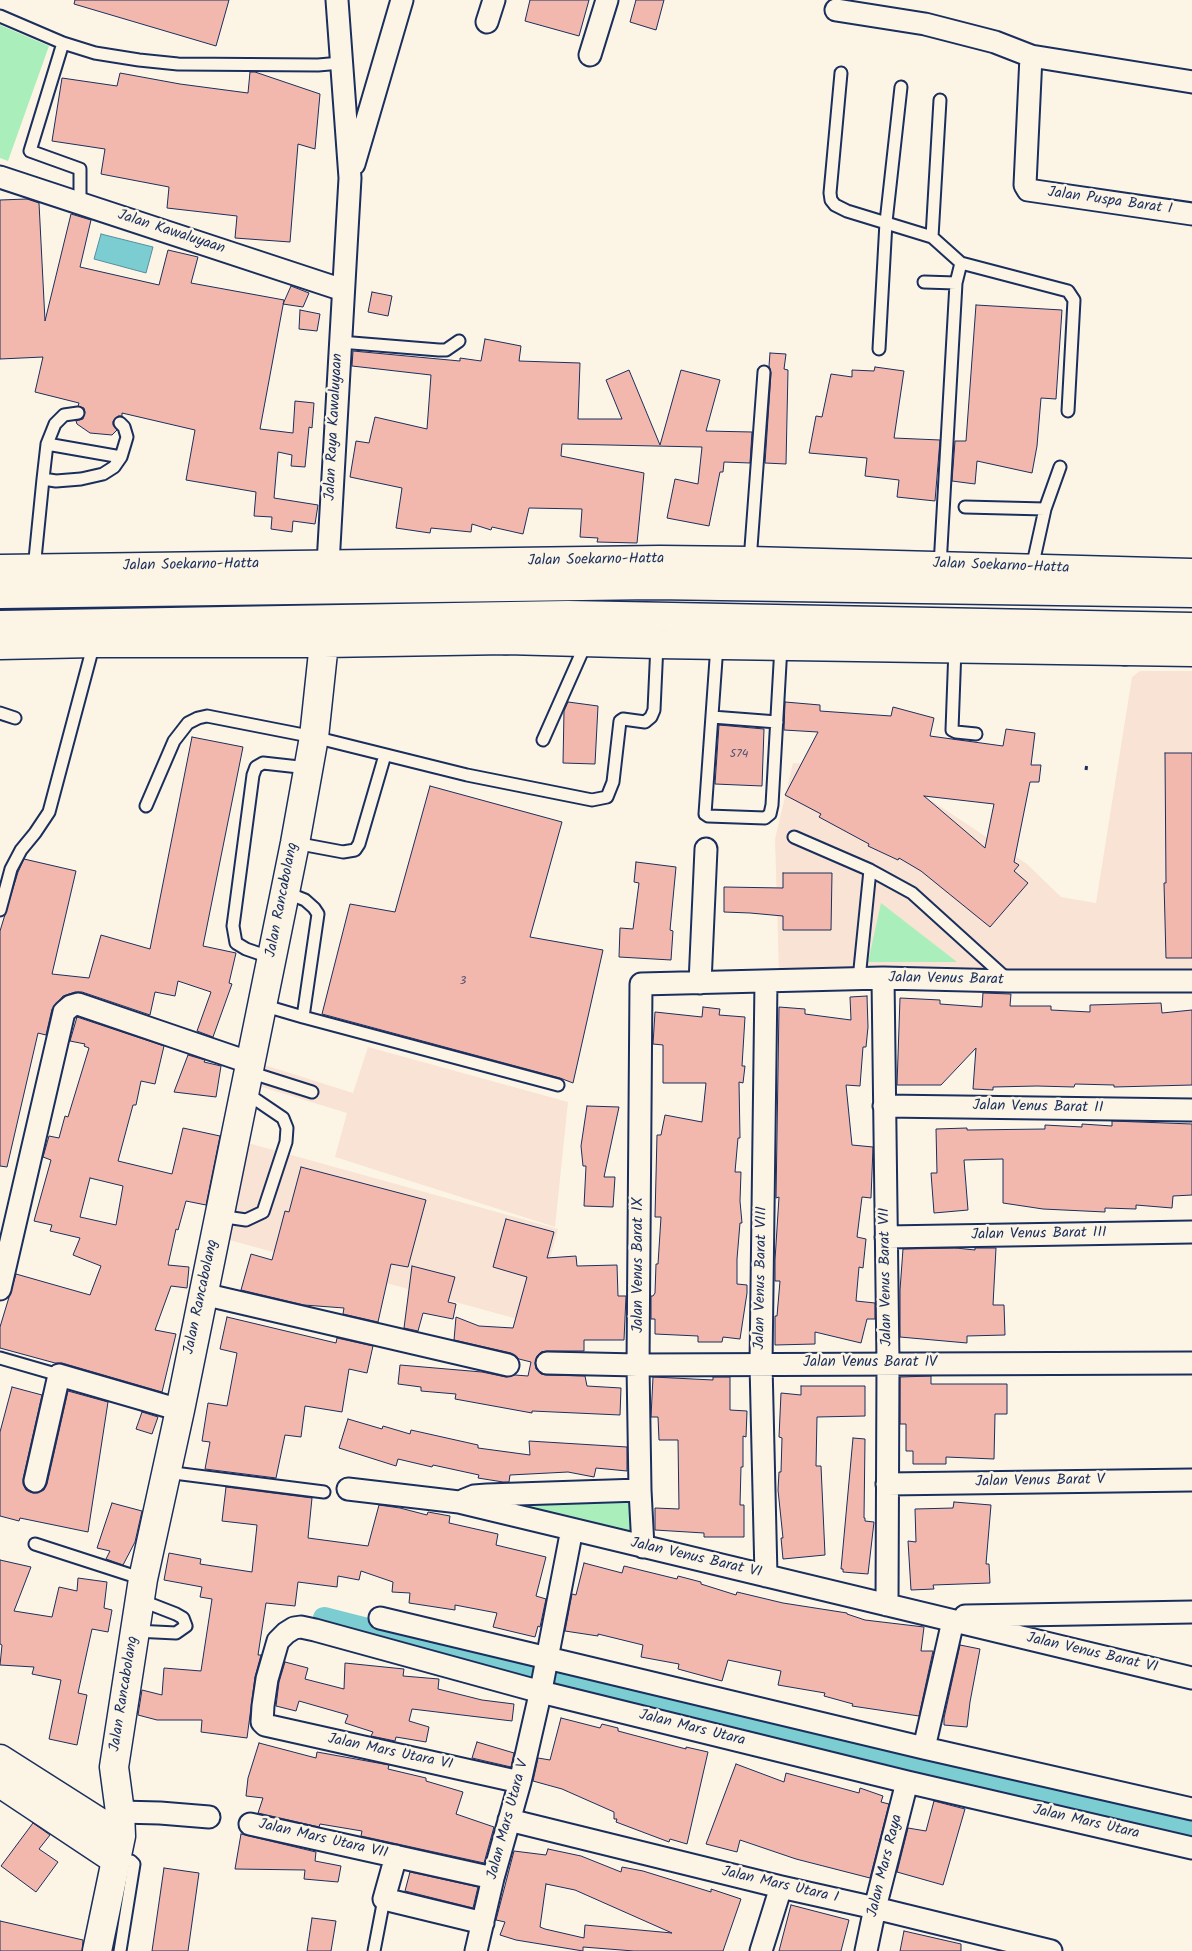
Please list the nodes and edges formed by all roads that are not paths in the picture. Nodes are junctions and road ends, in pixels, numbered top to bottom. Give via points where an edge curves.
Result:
1 (336, 0) edge
2 (402, 0) edge
3 (494, 0) edge
4 (607, 0) edge
5 (836, 10) dead end
6 (0, 16) edge
7 (487, 22) dead end
8 (63, 43) junction
9 (590, 55) dead end
10 (1031, 56) junction
11 (342, 63) junction
12 (841, 73) dead end
13 (1192, 82) edge
14 (901, 87) dead end
15 (940, 100) dead end
16 (0, 177) edge
17 (350, 178) junction
18 (80, 203) junction
19 (1192, 214) edge
20 (886, 222) junction
21 (932, 237) junction
22 (961, 263) junction
23 (924, 282) dead end
24 (956, 283) junction
25 (343, 290) junction
26 (459, 341) dead end
27 (340, 342) junction
28 (880, 349) dead end
29 (764, 372) dead end
30 (1068, 411) dead end
31 (78, 413) dead end
32 (120, 423) dead end
33 (47, 444) junction
34 (121, 457) junction
35 (1060, 467) dead end
36 (43, 479) junction
37 (966, 507) dead end
38 (1045, 509) junction
39 (750, 561) junction
40 (328, 564) junction
41 (940, 566) junction
42 (1032, 568) junction
43 (0, 569) edge
44 (34, 569) junction
45 (1192, 573) edge
46 (1192, 593) edge
47 (0, 594) edge
48 (568, 615) junction
49 (0, 625) edge
50 (1062, 625) junction
51 (1192, 627) edge
52 (506, 640) junction
53 (586, 642) junction
54 (94, 643) junction
55 (324, 643) junction
56 (658, 644) junction
57 (0, 645) edge
58 (717, 645) junction
59 (781, 646) junction
60 (955, 648) junction
61 (1125, 651) junction
62 (1192, 652) edge
63 (0, 713) edge
64 (712, 717) junction
65 (15, 718) dead end
66 (777, 722) junction
67 (976, 734) dead end
68 (314, 736) junction
69 (543, 740) dead end
70 (385, 755) junction
71 (308, 768) junction
72 (146, 806) dead end
73 (794, 838) dead end
74 (295, 843) junction
75 (706, 849) dead end
76 (870, 870) junction
77 (285, 892) junction
78 (0, 910) edge
79 (272, 958) junction
80 (883, 978) junction
81 (859, 979) junction
82 (766, 980) junction
83 (1009, 981) junction
84 (1192, 981) edge
85 (700, 983) junction
86 (641, 984) joint
87 (262, 1005) junction
88 (303, 1017) junction
89 (248, 1077) junction
90 (558, 1085) dead end
91 (312, 1092) dead end
92 (884, 1106) junction
93 (1192, 1110) edge
94 (218, 1216) junction
95 (1192, 1232) edge
96 (886, 1237) junction
97 (0, 1290) edge
98 (203, 1294) junction
99 (0, 1358) edge
100 (547, 1363) dead end
101 (888, 1363) junction
102 (761, 1364) junction
103 (1192, 1364) edge
104 (508, 1365) dead end
105 (638, 1365) junction
106 (59, 1375) junction
107 (180, 1410) junction
108 (166, 1472) junction
109 (1192, 1480) edge
110 (35, 1481) dead end
111 (887, 1484) junction
112 (348, 1489) dead end
113 (640, 1490) junction
114 (324, 1492) dead end
115 (459, 1502) junction
116 (572, 1529) junction
117 (35, 1544) dead end
118 (643, 1547) junction
119 (766, 1576) junction
120 (141, 1590) junction
121 (887, 1605) junction
122 (1192, 1612) edge
123 (380, 1618) dead end
124 (944, 1619) junction
125 (135, 1631) junction
126 (547, 1661) junction
127 (1192, 1678) edge
128 (541, 1690) junction
129 (262, 1722) joint
130 (924, 1748) junction
131 (1, 1768) edge
132 (520, 1782) junction
133 (907, 1782) junction
134 (1192, 1810) edge
135 (209, 1817) dead end
136 (509, 1820) junction
137 (250, 1824) dead end
138 (119, 1836) junction
139 (1192, 1848) edge
140 (396, 1856) junction
141 (493, 1878) junction
142 (781, 1887) junction
143 (384, 1899) junction
144 (875, 1908) junction
145 (483, 1923) junction
146 (97, 1951) edge
147 (120, 1951) edge
148 (374, 1951) edge
149 (476, 1951) edge
150 (761, 1951) edge
151 (866, 1951) edge
152 (1052, 1951) edge

1 - 11 street
2 - 17 street
3 - 7 street
4 - 9 street
5 - 10 street via 925,24 995,42
6 - 8 lane
8 - 11 lane via 95,53 178,64
8 - 18 lane via 30,151 80,169
10 - 13 street
10 - 19 street, Jalan Puspa Barat I via 1025,185 1028,190
11 - 17 street
12 - 20 lane via 831,200 847,211
14 - 20 lane
15 - 21 lane
16 - 18 street, Jalan Kawaluyaan
17 - 25 street, Jalan Raya Kawaluyaan
18 - 25 street, Jalan Kawaluyaan
20 - 21 lane
20 - 28 lane
21 - 22 lane
22 - 24 lane
22 - 30 lane via 1068,291 1071,295 1074,300
23 - 24 lane
24 - 41 lane
25 - 27 street, Jalan Raya Kawaluyaan
26 - 27 lane via 446,350
27 - 40 street, Jalan Raya Kawaluyaan
29 - 39 lane
31 - 33 lane via 64,415 55,424
32 - 34 lane via 127,436
33 - 34 lane
33 - 36 lane
34 - 36 lane via 103,474 64,480
35 - 38 lane
36 - 44 lane
37 - 38 lane
38 - 42 lane
39 - 40 main road, Jalan Soekarno-Hatta
39 - 41 main road, Jalan Soekarno-Hatta
40 - 44 main road, Jalan Soekarno-Hatta
41 - 42 main road, Jalan Soekarno-Hatta
42 - 45 main road, Jalan Soekarno-Hatta
43 - 44 main road, Jalan Soekarno-Hatta
46 - 47 main road, Jalan Soekarno-Hatta via 654,585
48 - 49 main road
48 - 50 main road
48 - 52 main road
50 - 51 main road
50 - 61 main road
52 - 53 main road
52 - 55 main road
53 - 56 main road
53 - 69 lane
54 - 55 main road
54 - 57 main road
54 - 78 lane via 49,812 11,869
55 - 68 main road, Jalan Rancabolang
56 - 58 main road
56 - 70 lane via 652,717 645,722 620,721 614,782 607,797 592,800
58 - 59 main road
58 - 64 lane
59 - 60 main road
59 - 66 lane
60 - 61 main road
60 - 67 lane via 952,730
61 - 62 main road
63 - 65 lane
64 - 66 lane
64 - 66 lane via 704,808 708,816 765,818 770,814
68 - 70 lane
68 - 71 main road, Jalan Rancabolang
68 - 72 lane via 207,716 198,718 188,723 174,741
70 - 74 lane via 355,850 343,852
71 - 74 main road, Jalan Rancabolang
71 - 79 lane via 263,763 256,767 253,775 233,926 236,942
73 - 76 lane
74 - 77 main road, Jalan Rancabolang
75 - 85 street
76 - 81 lane
76 - 83 lane via 912,893
77 - 79 main road, Jalan Rancabolang
77 - 88 lane via 305,900 318,914
79 - 87 main road, Jalan Rancabolang
80 - 81 street, Jalan Venus Barat
80 - 83 street, Jalan Venus Barat
80 - 92 street, Jalan Venus Barat VII
81 - 82 street, Jalan Venus Barat
82 - 85 street, Jalan Venus Barat
82 - 102 street, Jalan Venus Barat VIII
83 - 84 street, Jalan Venus Barat
85 - 86 street, Jalan Venus Barat
86 - 105 street, Jalan Venus Barat IX
87 - 88 lane
87 - 89 main road, Jalan Rancabolang
88 - 90 lane
89 - 91 lane
89 - 94 main road, Jalan Rancabolang
89 - 94 lane via 255,1099 283,1118 286,1142 263,1212 246,1220
89 - 97 street via 78,1004 64,1012
92 - 93 street, Jalan Venus Barat II
92 - 96 street, Jalan Venus Barat VII
94 - 98 main road, Jalan Rancabolang
95 - 96 street, Jalan Venus Barat III
96 - 101 street, Jalan Venus Barat VII
98 - 104 street
98 - 107 main road, Jalan Rancabolang
99 - 106 lane
100 - 105 street, Jalan Venus Barat IV
101 - 102 street, Jalan Venus Barat IV
101 - 103 street, Jalan Venus Barat IV
101 - 111 street, Jalan Venus Barat VII
102 - 105 street, Jalan Venus Barat IV
102 - 119 street, Jalan Venus Barat VIII
105 - 113 street, Jalan Venus Barat IX
106 - 107 street
106 - 110 street
107 - 108 main road, Jalan Rancabolang
108 - 114 lane
108 - 120 main road, Jalan Rancabolang
109 - 111 street, Jalan Venus Barat V
111 - 121 street, Jalan Venus Barat VII
112 - 115 street, Jalan Venus Barat VI
113 - 115 street, Jalan Venus Barat VI via 487,1495
113 - 118 street, Jalan Venus Barat IX
115 - 116 street, Jalan Venus Barat VI
116 - 118 street, Jalan Venus Barat VI
116 - 126 street, Jalan Mars Utara V
117 - 120 lane
118 - 119 street, Jalan Venus Barat VI
119 - 121 street, Jalan Venus Barat VI
120 - 125 main road, Jalan Rancabolang
120 - 125 lane via 183,1618 186,1626 176,1632
121 - 124 street, Jalan Venus Barat VI
122 - 124 street, Jalan Venus Barat VI
123 - 126 street
124 - 127 street, Jalan Venus Barat VI
124 - 130 street
125 - 138 main road, Jalan Rancabolang via 114,1767
126 - 128 street, Jalan Mars Utara V
126 - 130 street
128 - 129 street, Jalan Mars Utara via 301,1627 286,1633 278,1642 267,1679
128 - 132 street, Jalan Mars Utara V
128 - 133 street, Jalan Mars Utara
129 - 132 street, Jalan Mars Utara VI via 269,1727
130 - 134 street
131 - 138 main road
132 - 136 street, Jalan Mars Utara V
133 - 139 street, Jalan Mars Utara
133 - 144 street, Jalan Mars Raya
135 - 138 street via 160,1813
136 - 141 street, Jalan Mars Utara V
136 - 142 street, Jalan Mars Utara I
137 - 140 street, Jalan Mars Utara VII
138 - 146 main road, Jalan Rancabolang
138 - 147 lane via 134,1864
140 - 141 street, Jalan Mars Utara VII
140 - 143 street, Jalan Mars Utara VII
141 - 145 street, Jalan Mars Utara V
142 - 144 street, Jalan Mars Utara I
142 - 150 street
143 - 145 street
143 - 148 lane
144 - 151 street, Jalan Mars Raya
144 - 152 street, Jalan Mars Utara I
145 - 149 street, Jalan Mars Utara V

